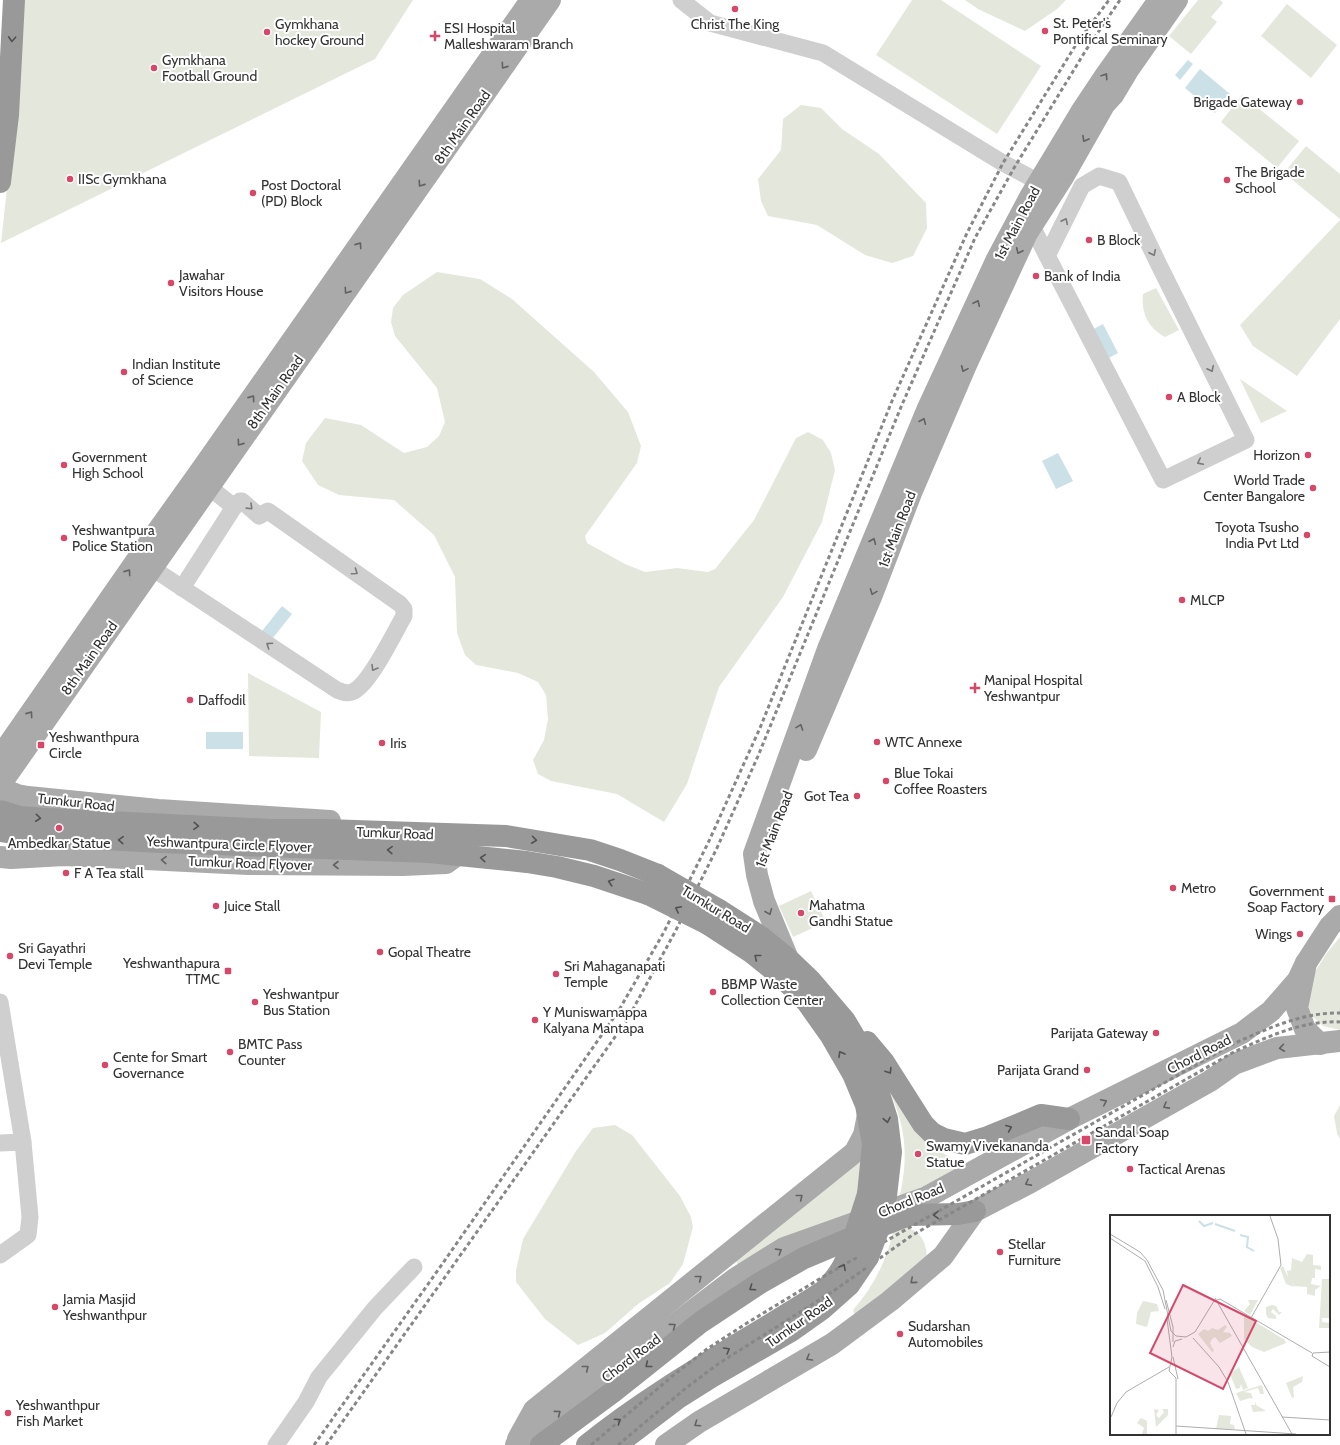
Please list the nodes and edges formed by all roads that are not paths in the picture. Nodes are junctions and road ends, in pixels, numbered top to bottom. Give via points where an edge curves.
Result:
1 (14, 0) edge
2 (682, 0) edge
3 (1159, 0) edge
4 (1177, 0) edge
5 (537, 5) edge
6 (0, 182) edge
7 (1059, 184) junction
8 (1032, 226) junction
9 (1048, 256) junction
10 (209, 487) junction
11 (234, 507) junction
12 (152, 568) junction
13 (182, 588) junction
14 (121, 597) junction
15 (9, 734) edge
16 (0, 757) edge
17 (0, 785) edge
18 (0, 788) edge
19 (0, 811) edge
20 (0, 831) edge
21 (349, 832) junction
22 (457, 855) junction
23 (0, 857) edge
24 (757, 875) junction
25 (1340, 916) edge
26 (713, 917) junction
27 (788, 959) junction
28 (1306, 963) junction
29 (0, 1002) edge
30 (845, 1021) junction
31 (1330, 1043) edge
32 (868, 1115) junction
33 (1069, 1119) junction
34 (23, 1142) junction
35 (0, 1143) edge
36 (877, 1195) junction
37 (975, 1211) junction
38 (859, 1252) junction
39 (0, 1255) edge
40 (414, 1267) dead end
41 (276, 1445) edge
42 (515, 1445) edge
43 (541, 1445) edge
44 (587, 1445) edge
45 (616, 1445) edge
46 (666, 1445) edge

1 -> 6 highway via 8,115
2 - 7 street via 710,23 823,53 1003,163
7 -> 3 main road, 1st Main Road via 1104,76
4 -> 7 main road, 1st Main Road via 1108,100
5 -> 10 main road, 8th Main Road
14 -> 5 main road, 8th Main Road via 202,469
7 - 8 main road, 1st Main Road
9 -> 7 street
7 -> 9 street via 1099,176 1119,182 1246,440 1163,480
24 -> 7 main road, 1st Main Road via 754,854 828,649 928,408 996,261
8 - 9 street
8 -> 24 main road, 1st Main Road via 966,365 911,493 871,597 771,833
10 - 11 street
10 - 12 main road, 8th Main Road
11 - 13 street
11 -> 13 street via 242,501 260,516 268,511 400,604 404,609 404,616 370,674 360,687 352,692 337,690
12 - 13 street
12 - 14 main road, 8th Main Road
15 -> 14 main road, 8th Main Road
14 - 17 main road, 8th Main Road
15 - 16 main road, 8th Main Road
18 - 21 main road, Tumkur Road via 28,797 158,810 336,822
19 -> 21 highway, Yeshwantpura Circle Flyover via 20,817 47,819
22 -> 20 highway, Yeshwantpura Circle Flyover via 27,835
21 -> 26 highway, Tumkur Road, bridge via 513,837 590,850 658,875
22 -> 23 main road, Tumkur Road Flyover via 446,863 403,865 248,864 64,855
26 -> 22 highway, Tumkur Road, bridge via 594,876 557,867
24 -> 27 main road via 764,901
25 - 28 main road via 1330,926
26 - 27 highway, Tumkur Road via 761,937
32 -> 26 highway, Tumkur Road via 853,1074 831,1036 806,1002 782,977
27 - 30 highway, Tumkur Road
28 - 31 main road via 1297,1008 1305,1029
33 -> 28 main road, Chord Road via 1242,1033 1271,1011 1298,980
29 - 34 street
30 -> 33 highway via 883,1061 923,1124 932,1133 944,1139 965,1144 1040,1115
30 -> 36 highway, Tumkur Road via 864,1053 887,1119 891,1152
31 -> 37 main road via 1277,1048 1234,1064 1210,1081
32 - 36 highway, Tumkur Road
42 -> 32 main road via 534,1410 855,1152 864,1136
42 -> 33 main road, Chord Road via 736,1278 784,1248 927,1197
34 - 35 street
34 - 39 street via 30,1216 28,1236
36 - 38 highway, Tumkur Road, bridge
37 -> 43 highway via 909,1216 873,1228 804,1258 701,1322
37 -> 46 main road via 943,1256 890,1301 832,1344 699,1422
44 -> 38 highway, Tumkur Road via 664,1389 824,1291 846,1263
38 - 45 highway, Tumkur Road via 849,1285 822,1309 678,1398
40 - 41 street via 375,1308 319,1377 306,1402

